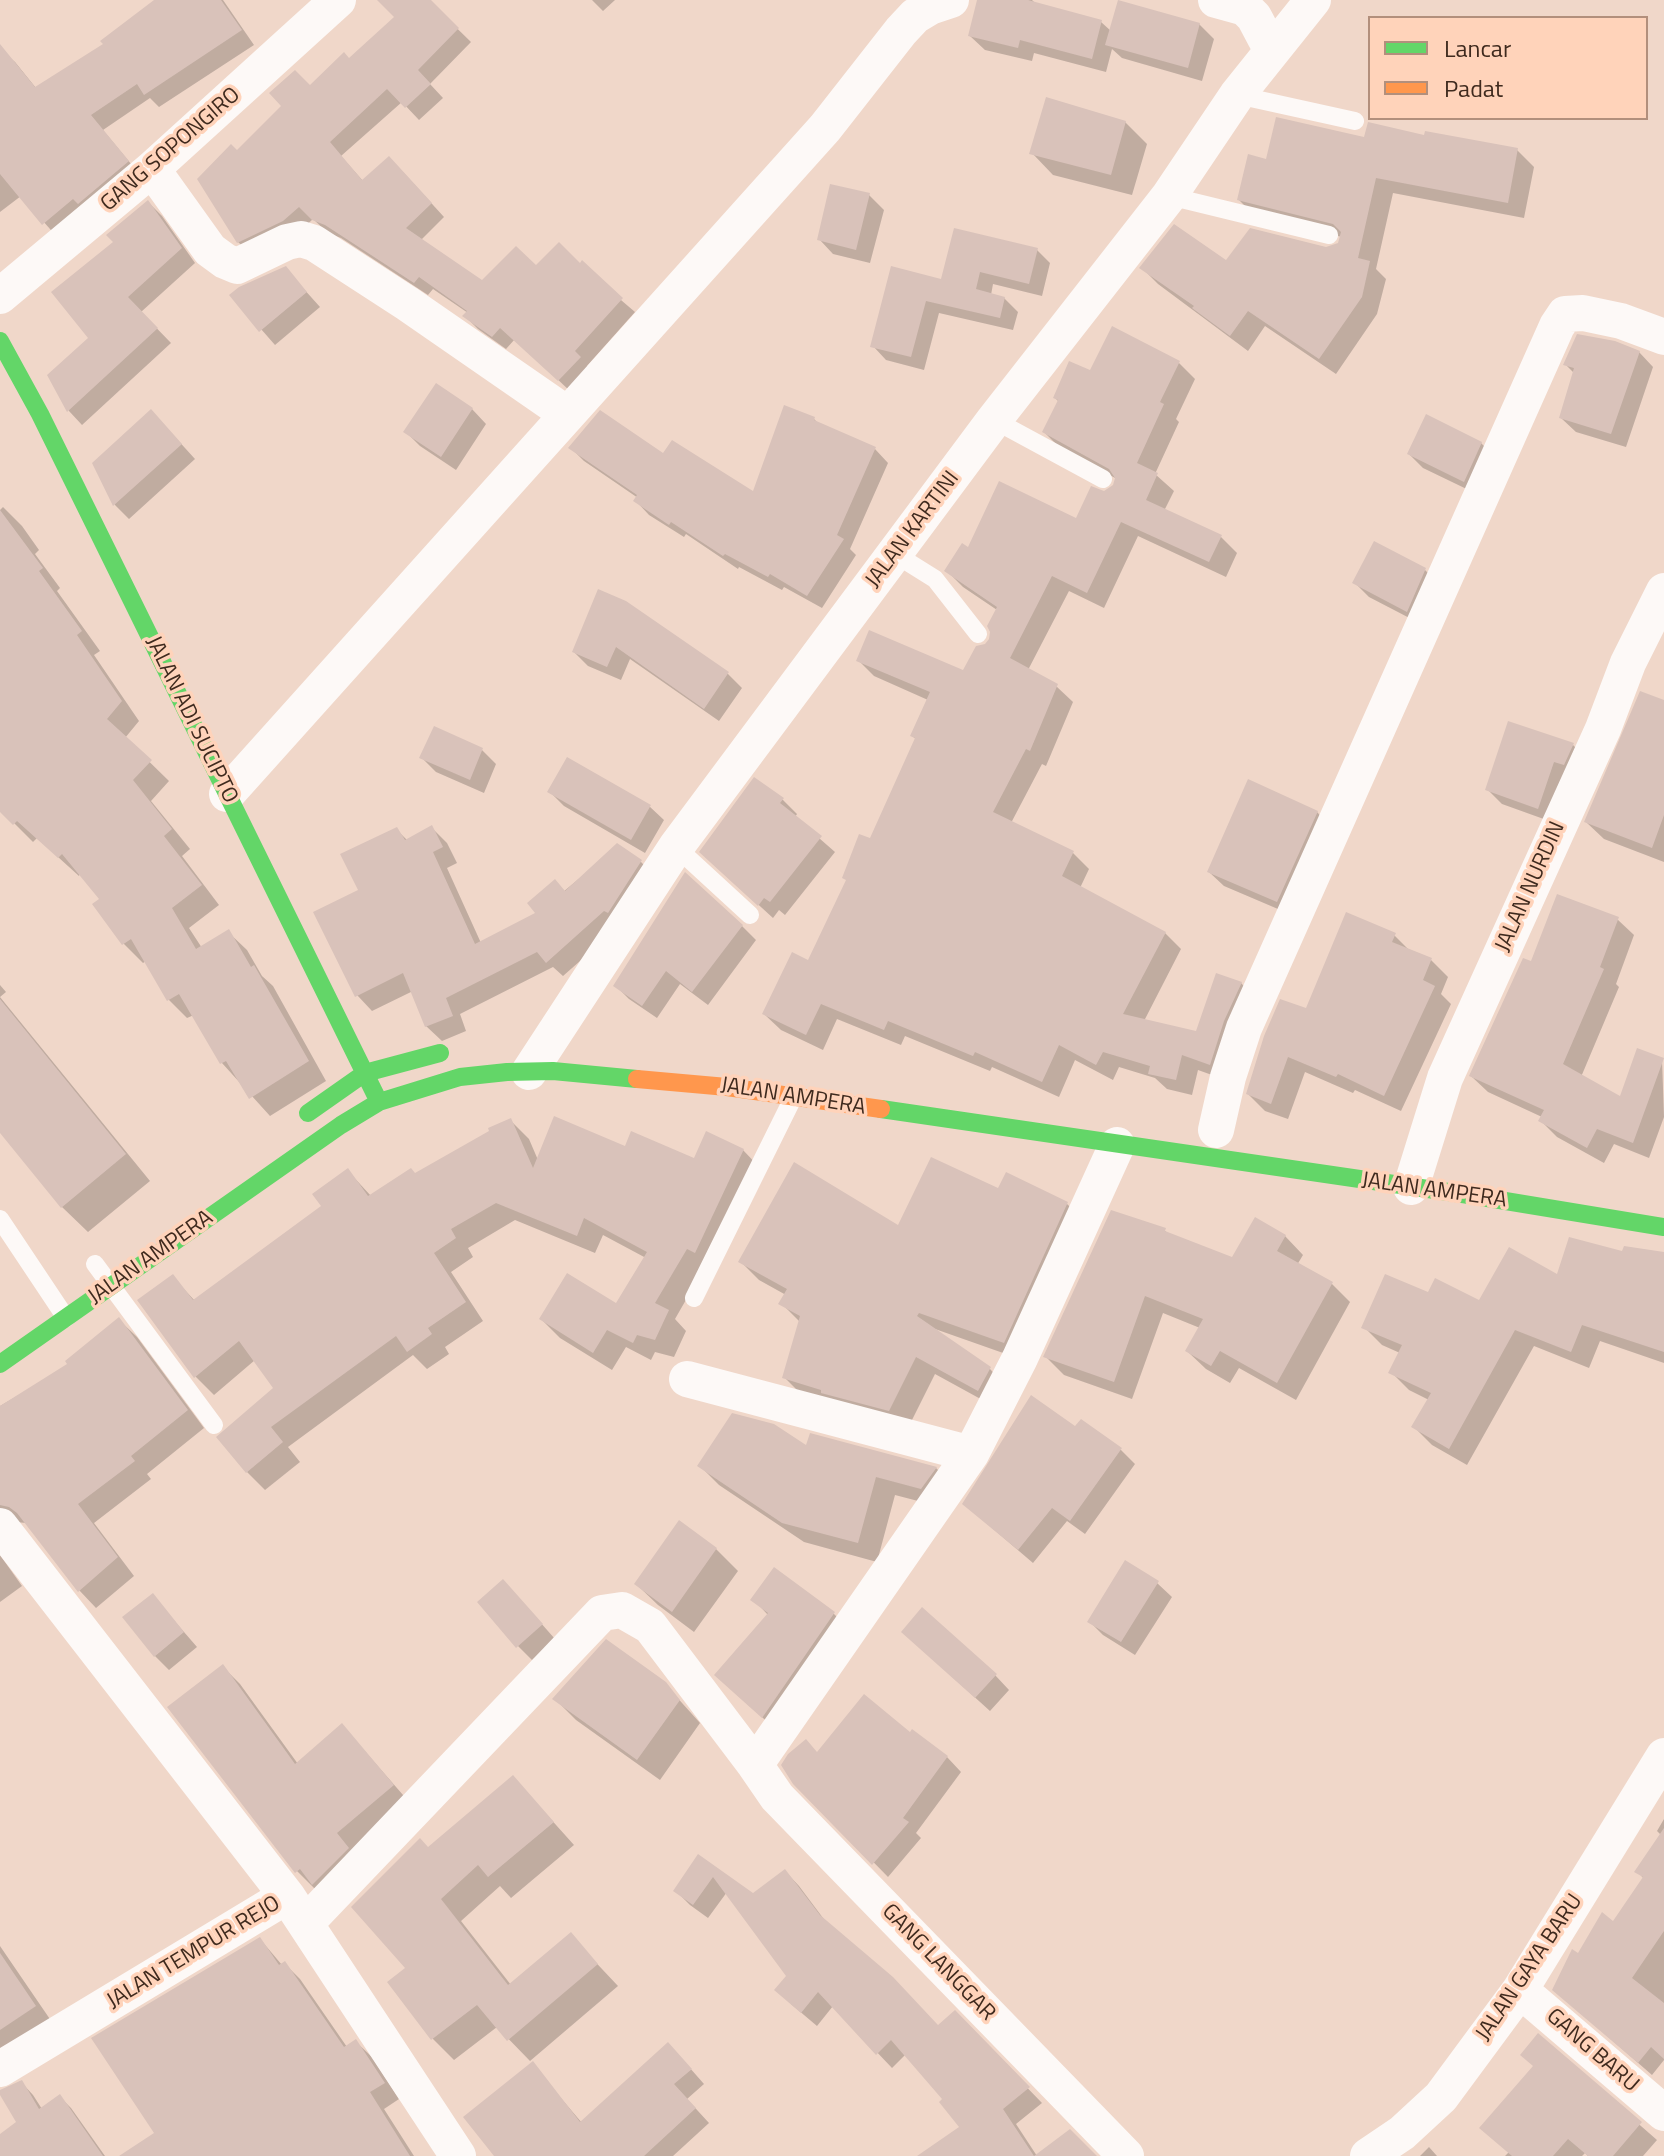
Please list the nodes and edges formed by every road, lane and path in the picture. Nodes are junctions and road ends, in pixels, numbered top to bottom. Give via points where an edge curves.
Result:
1 (338, 0) edge
2 (951, 0) edge
3 (1216, 0) edge
4 (1313, 0) edge
5 (1272, 51) junction
6 (1237, 95) junction
7 (1355, 121) dead end
8 (152, 169) junction
9 (1169, 196) junction
10 (1329, 235) dead end
11 (0, 296) edge
12 (1664, 337) edge
13 (0, 341) edge
14 (567, 414) junction
15 (994, 420) junction
16 (1103, 479) dead end
17 (895, 554) junction
18 (1664, 591) edge
19 (978, 634) dead end
20 (227, 794) junction
21 (676, 847) junction
22 (750, 915) dead end
23 (458, 1050) dead end
24 (544, 1052) junction
25 (365, 1073) junction
26 (793, 1098) junction
27 (379, 1102) junction
28 (297, 1121) dead end
29 (1216, 1130) dead end
30 (1117, 1145) junction
31 (1416, 1167) junction
32 (0, 1219) edge
33 (1664, 1227) edge
34 (96, 1264) dead end
35 (110, 1287) junction
36 (694, 1298) dead end
37 (66, 1318) junction
38 (0, 1364) edge
39 (687, 1379) dead end
40 (214, 1425) dead end
41 (971, 1454) junction
42 (0, 1526) edge
43 (1664, 1756) edge
44 (755, 1765) junction
45 (296, 1909) junction
46 (1520, 1990) junction
47 (0, 2069) edge
48 (1664, 2113) edge
49 (458, 2156) edge
50 (1126, 2156) edge
51 (1368, 2156) edge

1 - 8 street, GANG SOPONGIRO
2 - 14 street via 915,16 901,31 825,128
3 - 5 street via 1245,8
4 - 5 street, JALAN KARTINI
5 - 6 street, JALAN KARTINI
6 - 7 lane
6 - 9 street, JALAN KARTINI
8 - 11 street, GANG SOPONGIRO
8 - 14 street via 210,250 225,261 237,266 287,242 314,243
9 - 10 lane
9 - 15 street, JALAN KARTINI
12 - 29 street via 1583,313 1565,314 1557,326 1244,1028
13 - 20 main road, JALAN ADI SUCIPTO
14 - 20 street
15 - 16 lane
15 - 17 street, JALAN KARTINI
17 - 19 lane via 935,579
17 - 21 street, JALAN KARTINI
18 - 31 street, JALAN NURDIN via 1445,1078
20 - 25 main road, JALAN ADI SUCIPTO
21 - 22 lane
21 - 24 street, JALAN KARTINI
23 - 25 main road
24 - 26 main road, JALAN AMPERA via 553,1071
24 - 27 main road, JALAN AMPERA
25 - 27 main road, JALAN ADI SUCIPTO
25 - 28 main road
26 - 30 main road, JALAN AMPERA
26 - 36 lane
27 - 35 main road, JALAN AMPERA
30 - 31 main road, JALAN AMPERA
30 - 41 street
31 - 33 main road, JALAN AMPERA
32 - 37 lane
34 - 35 lane
35 - 37 main road, JALAN AMPERA
35 - 40 lane
37 - 38 main road, JALAN AMPERA
39 - 41 street
41 - 44 street
42 - 45 street
43 - 46 street, JALAN GAYA BARU
44 - 45 street, GANG LANGGAR via 650,1626 622,1610 602,1613
44 - 50 street, GANG LANGGAR via 777,1797
45 - 47 street, JALAN TEMPUR REJO
45 - 49 street, JALAN TEMPUR REJO
46 - 48 street, GANG BARU
46 - 51 street, JALAN GAYA BARU via 1441,2097

